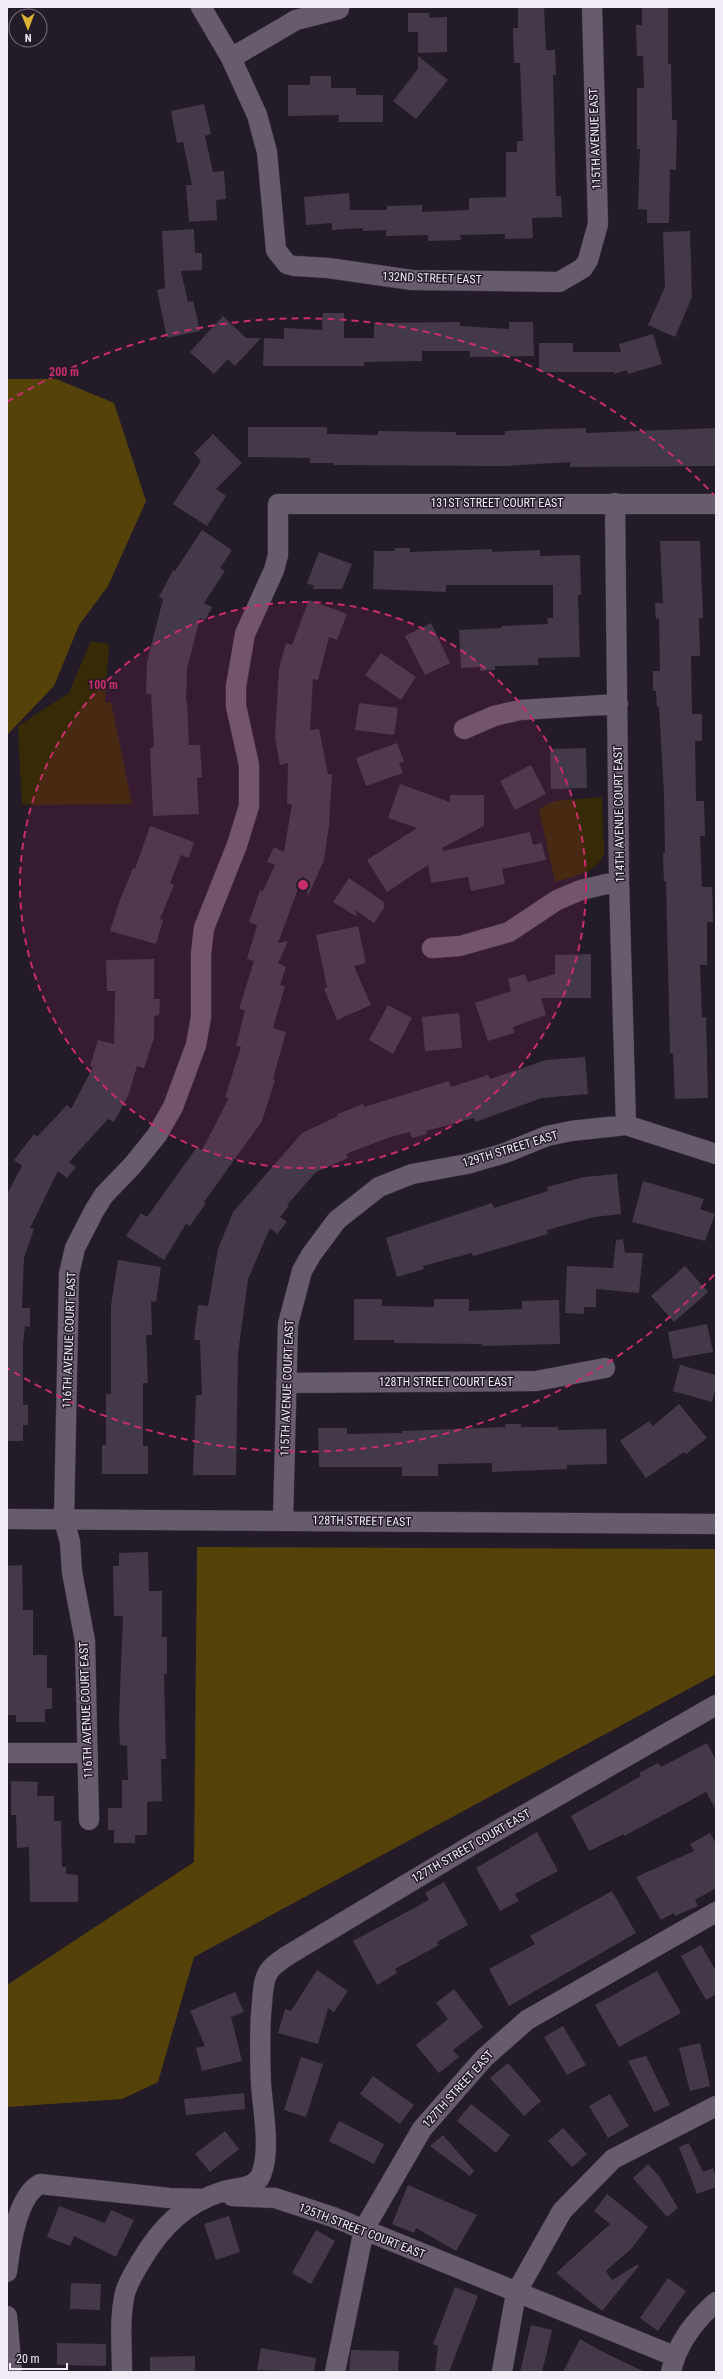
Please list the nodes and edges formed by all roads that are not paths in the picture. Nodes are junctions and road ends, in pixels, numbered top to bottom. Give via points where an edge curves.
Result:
1 (201, 7) edge
2 (592, 7) edge
3 (339, 9) dead end
4 (231, 58) junction
5 (583, 268) joint
6 (615, 503) junction
7 (278, 504) joint
8 (716, 504) edge
9 (618, 704) junction
10 (464, 729) dead end
11 (619, 881) junction
12 (432, 948) dead end
13 (626, 1125) junction
14 (716, 1154) edge
15 (337, 1220) joint
16 (605, 1368) dead end
17 (286, 1383) junction
18 (7, 1519) edge
19 (64, 1520) junction
20 (283, 1520) junction
21 (716, 1524) edge
22 (716, 1705) edge
23 (88, 1753) junction
24 (7, 1754) edge
25 (89, 1820) dead end
26 (716, 1912) edge
27 (716, 2106) edge
28 (203, 2199) junction
29 (364, 2229) junction
30 (7, 2272) edge
31 (516, 2293) junction
32 (716, 2302) edge
33 (7, 2316) edge
34 (673, 2364) edge
35 (12, 2372) edge
36 (122, 2372) edge
37 (335, 2372) edge
38 (502, 2372) edge

1 - 4 street
2 - 5 street, 115TH AVENUE EAST via 598,224 588,260
3 - 4 street via 296,20
4 - 5 street, 132ND STREET EAST via 257,116 267,152 276,250 281,258 295,266 412,280 559,282
6 - 7 street, 131ST STREET COURT EAST
6 - 8 street, 131ST STREET COURT EAST
6 - 9 street, 114TH AVENUE COURT EAST
7 - 19 street, 116TH AVENUE COURT EAST via 278,555 274,570 244,634 236,686 236,706 248,765 249,806 237,846 204,928 201,954 201,1017 196,1045 173,1107 157,1135 94,1211 75,1248 69,1274
9 - 10 street via 520,710 494,716
9 - 11 street, 114TH AVENUE COURT EAST
11 - 12 street via 581,890 558,900 509,932 460,946
11 - 13 street, 114TH AVENUE COURT EAST
13 - 14 street, 129TH STREET EAST
13 - 15 street, 129TH STREET EAST via 547,1136 505,1153 412,1174 379,1187
15 - 17 street, 115TH AVENUE COURT EAST via 311,1255 300,1277 288,1324
16 - 17 street, 128TH STREET COURT EAST via 536,1381
17 - 20 street, 115TH AVENUE COURT EAST
18 - 19 street, 128TH STREET EAST
19 - 20 street, 128TH STREET EAST
19 - 23 street, 116TH AVENUE COURT EAST via 70,1542 72,1572 85,1641
20 - 21 street, 128TH STREET EAST
22 - 28 street, 127TH STREET COURT EAST via 479,1841 286,1957 270,1970 264,1983 260,2015 265,2126 264,2165 256,2183
23 - 24 street
23 - 25 street, 116TH AVENUE COURT EAST
26 - 29 street, 127TH STREET EAST via 527,2020 484,2058 422,2129
27 - 31 street via 613,2158 562,2211
28 - 29 street, 125TH STREET COURT EAST via 230,2196 275,2198
28 - 30 street, 125TH STREET COURT EAST via 169,2198 40,2184 28,2192 17,2220
28 - 36 street via 179,2213 154,2238 130,2279 125,2294 122,2328
29 - 31 street, 125TH STREET COURT EAST
29 - 37 street, 127TH STREET EAST
31 - 34 street, 125TH STREET COURT EAST via 638,2340
31 - 38 street
32 - 34 street via 694,2326
33 - 35 street

